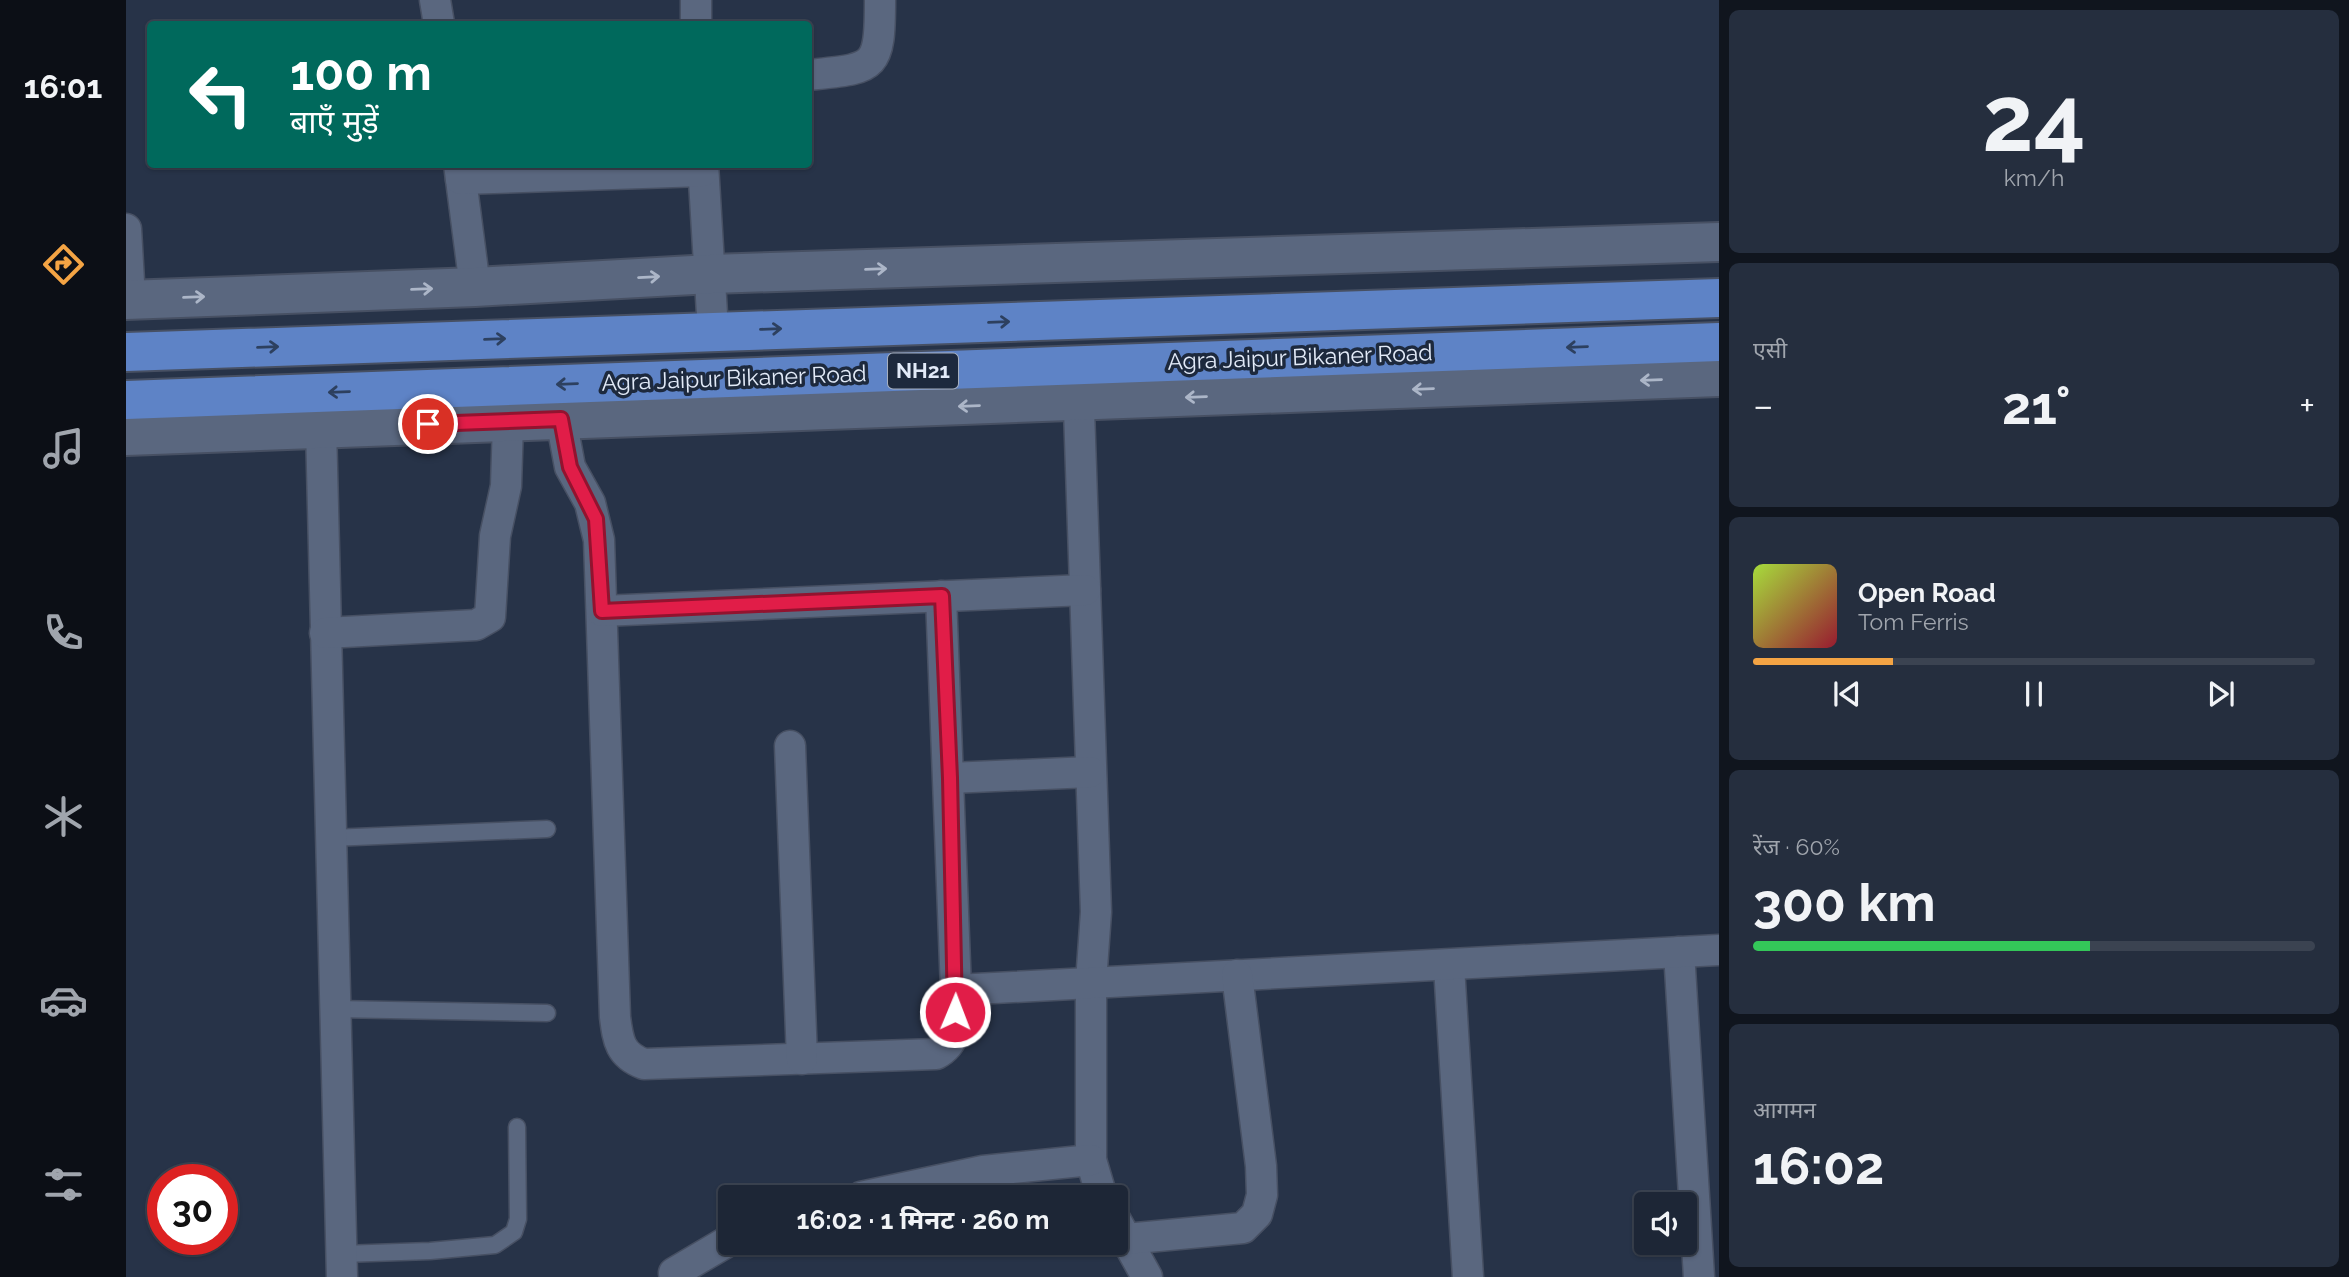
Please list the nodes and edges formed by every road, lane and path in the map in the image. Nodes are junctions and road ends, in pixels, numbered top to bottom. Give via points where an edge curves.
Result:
1 (435, 0) edge
2 (696, 0) edge
3 (880, 0) edge
4 (438, 21) edge
5 (696, 21) edge
6 (812, 75) edge
7 (703, 168) edge
8 (460, 172) edge
9 (126, 229) edge
10 (1719, 242) edge
11 (711, 274) junction
12 (475, 287) junction
13 (1719, 298) edge
14 (128, 300) edge
15 (713, 331) junction
16 (1719, 342) edge
17 (126, 352) edge
18 (1719, 377) edge
19 (1078, 384) junction
20 (126, 400) edge
21 (561, 419) junction
22 (508, 422) junction
23 (321, 427) junction
24 (126, 436) edge
25 (1085, 590) junction
26 (942, 596) junction
27 (602, 611) junction
28 (325, 632) junction
29 (790, 746) dead end
30 (1090, 772) junction
31 (950, 778) junction
32 (547, 829) dead end
33 (331, 838) junction
34 (1719, 950) edge
35 (1679, 952) junction
36 (1448, 966) junction
37 (1237, 975) junction
38 (1091, 982) junction
39 (956, 990) junction
40 (335, 1009) junction
41 (547, 1013) dead end
42 (802, 1059) junction
43 (517, 1127) dead end
44 (1091, 1160) junction
45 (917, 1185) edge
46 (1098, 1185) edge
47 (1128, 1229) edge
48 (1128, 1243) edge
49 (718, 1247) edge
50 (342, 1268) edge
51 (674, 1273) dead end
52 (1147, 1277) edge
53 (1468, 1277) edge
54 (1699, 1277) edge

1 - 4 street
2 - 5 street
3 - 6 street via 880,34 872,60 859,70
7 - 8 street
7 - 11 street
8 - 12 street
9 - 14 street
11 -> 10 street
12 -> 11 street
11 - 15 street
14 -> 12 street
15 -> 13 highway, Agra Jaipur Bikaner Road / NH21
17 -> 15 highway, Agra Jaipur Bikaner Road / NH21
16 -> 19 highway, Agra Jaipur Bikaner Road / NH21
18 -> 19 street
19 -> 20 highway, Agra Jaipur Bikaner Road / NH21
19 -> 21 street
19 - 25 street
21 - 22 street
21 - 27 street via 570,467 596,519
22 - 23 street
22 - 28 street via 506,485 495,536 490,617 476,625
23 - 24 street
23 - 28 street
25 - 26 street
25 - 30 street
26 - 27 street
26 - 31 street
27 - 42 street via 618,1043 630,1058 645,1064
28 - 33 street
29 - 42 street
30 - 31 street
30 - 38 street via 1096,912
31 - 39 street
32 - 33 lane
33 - 40 street
34 - 35 street
35 - 36 street
35 - 54 street
36 - 37 street
36 - 53 street
37 - 38 street
37 - 47 street via 1261,1166 1257,1214 1242,1228
38 - 39 street
38 - 44 street
39 - 42 street via 954,1035 948,1048 936,1054
40 - 41 lane
40 - 50 street
43 - 50 lane via 518,1219 514,1231 495,1245 430,1251
44 - 45 street via 982,1171
44 - 46 street
48 - 52 street
49 - 51 street

